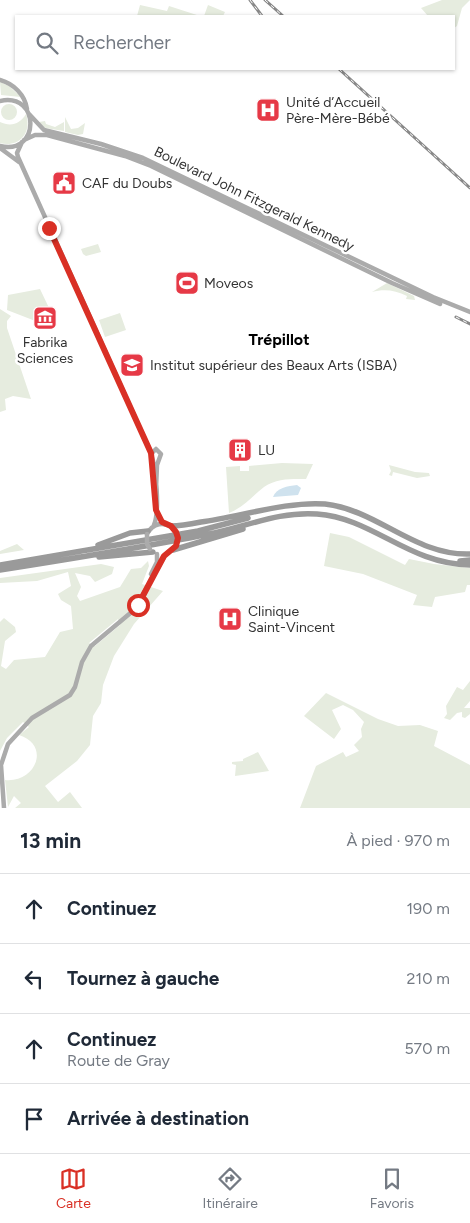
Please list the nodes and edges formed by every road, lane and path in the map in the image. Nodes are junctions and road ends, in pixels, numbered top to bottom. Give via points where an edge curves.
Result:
1 (0, 80) edge
2 (0, 102) edge
3 (28, 112) junction
4 (23, 141) junction
5 (0, 147) edge
6 (21, 163) junction
7 (470, 313) edge
8 (142, 432) junction
9 (157, 449) junction
10 (152, 455) junction
11 (160, 458) junction
12 (156, 488) junction
13 (276, 508) junction
14 (156, 510) junction
15 (276, 517) junction
16 (164, 523) junction
17 (154, 526) junction
18 (173, 528) junction
19 (148, 533) junction
20 (175, 548) junction
21 (82, 550) junction
22 (154, 552) junction
23 (470, 552) edge
24 (166, 554) junction
25 (74, 558) junction
26 (428, 558) junction
27 (470, 560) edge
28 (0, 563) edge
29 (470, 564) edge
30 (0, 572) edge
31 (126, 616) junction
32 (4, 808) edge

1 - 3 main road via 16,89
2 - 3 main road via 15,102
3 - 4 main road via 31,127
3 - 7 main road, Boulevard John Fitzgerald Kennedy via 44,130 140,156
4 - 5 main road, Boulevard John Fitzgerald Kennedy via 11,147
4 - 6 main road via 17,153
4 - 7 main road, Boulevard John Fitzgerald Kennedy via 35,135 48,135 125,156 392,283
5 - 6 main road
6 - 8 main road
8 - 9 main road
8 - 10 main road
9 - 10 main road
9 - 11 main road via 161,453
10 - 11 main road
10 - 12 main road
11 - 12 main road
12 - 14 main road
13 - 18 highway
13 - 21 highway via 205,530
13 - 23 highway via 312,504 344,508 419,544 450,553
14 - 16 main road
14 - 17 main road
15 - 20 highway via 207,542
15 - 25 highway via 216,532
15 - 26 highway via 309,514 339,518
16 - 17 main road
16 - 18 main road
17 - 19 main road
18 - 20 main road, bridge via 178,538
19 - 21 highway via 126,535
19 - 22 main road, bridge via 147,544
20 - 24 main road
21 - 28 highway
22 - 24 main road
22 - 25 highway
22 - 31 main road via 156,566
24 - 31 main road via 138,605
25 - 30 highway
26 - 27 highway
26 - 29 highway
31 - 32 main road via 91,646 70,696 32,718 11,738 1,761

